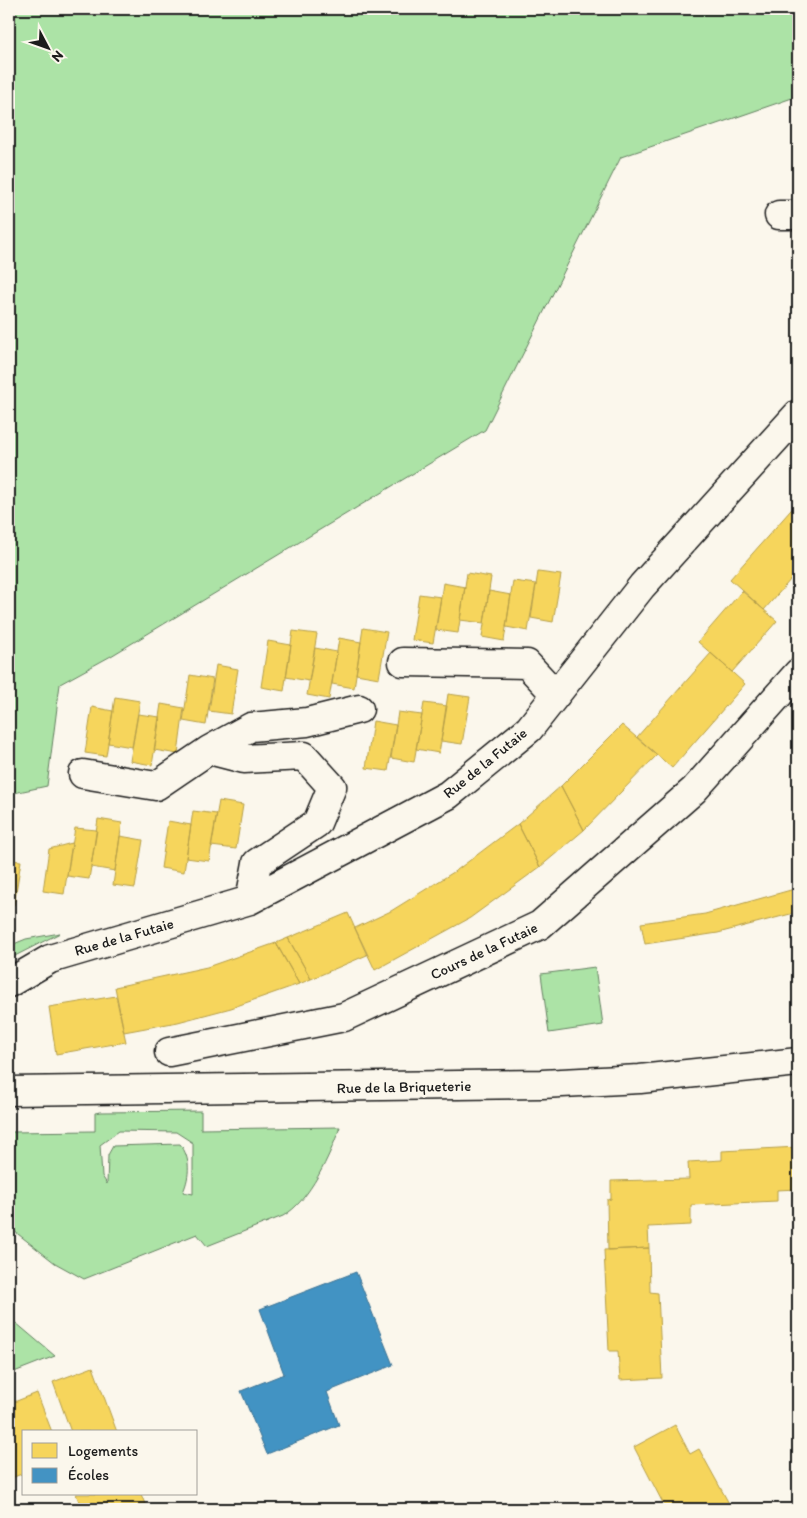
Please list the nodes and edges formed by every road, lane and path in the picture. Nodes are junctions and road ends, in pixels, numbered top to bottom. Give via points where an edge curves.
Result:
1 (798, 414) edge
2 (403, 662) dead end
3 (798, 672) edge
4 (556, 695) junction
5 (359, 709) dead end
6 (209, 750) junction
7 (83, 774) dead end
8 (250, 900) junction
9 (9, 983) edge
10 (169, 1052) dead end
11 (798, 1062) edge
12 (9, 1091) edge

1 - 4 street, Rue de la Futaie via 642,586
2 - 4 street via 527,664
3 - 10 street, Cours de la Futaie via 694,790 540,925 344,1017
4 - 8 street, Rue de la Futaie via 529,728 448,795
5 - 6 street via 307,722 251,727
6 - 7 street via 156,786
6 - 8 street via 244,759 304,756 332,786 317,823 257,863
8 - 9 street, Rue de la Futaie via 50,959
11 - 12 street, Rue de la Briqueterie via 640,1079 542,1084

